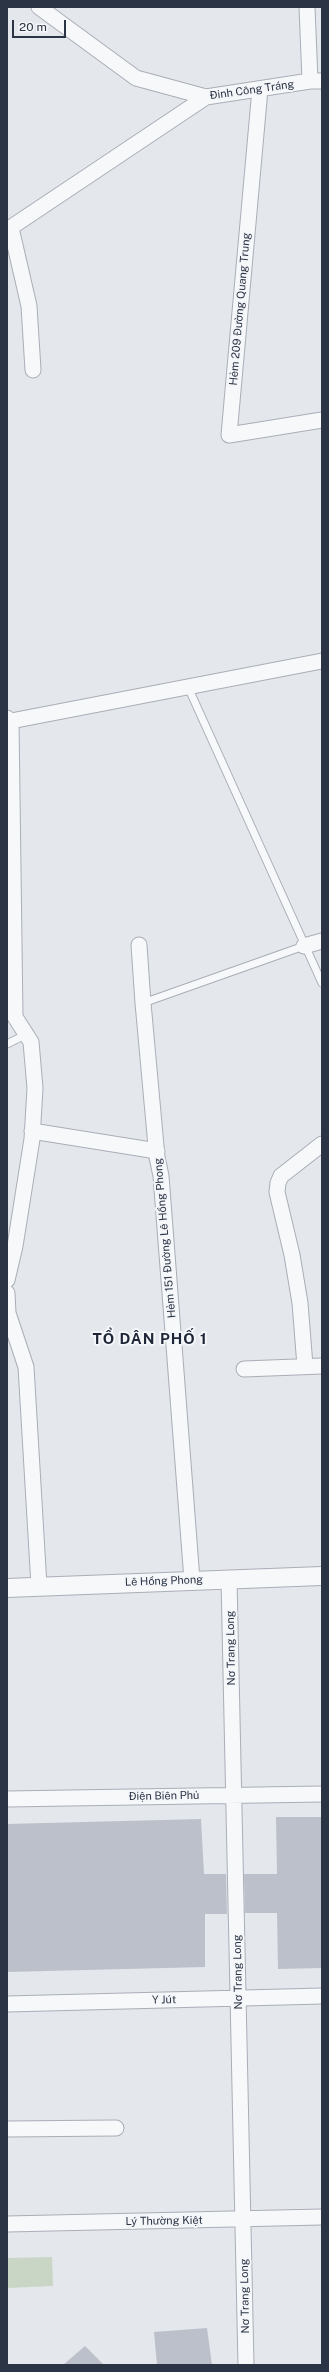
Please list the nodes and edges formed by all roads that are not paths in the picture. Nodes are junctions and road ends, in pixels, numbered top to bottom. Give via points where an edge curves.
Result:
1 (39, 7) edge
2 (307, 7) edge
3 (316, 81) edge
4 (260, 89) junction
5 (206, 97) junction
6 (9, 229) edge
7 (33, 370) dead end
8 (322, 420) edge
9 (322, 661) edge
10 (188, 687) junction
11 (9, 720) edge
12 (322, 941) edge
13 (139, 945) dead end
14 (304, 946) junction
15 (322, 983) edge
16 (142, 1003) junction
17 (27, 1034) junction
18 (7, 1044) edge
19 (32, 1131) junction
20 (322, 1144) edge
21 (156, 1151) junction
22 (7, 1280) edge
23 (7, 1293) edge
24 (12, 1340) edge
25 (305, 1366) junction
26 (322, 1366) edge
27 (244, 1369) dead end
28 (322, 1576) edge
29 (229, 1579) junction
30 (192, 1580) junction
31 (39, 1586) junction
32 (7, 1588) edge
33 (234, 1794) junction
34 (322, 1794) edge
35 (7, 1799) edge
36 (322, 1996) edge
37 (238, 1998) junction
38 (7, 2004) edge
39 (7, 2128) edge
40 (116, 2128) dead end
41 (322, 2217) edge
42 (243, 2219) junction
43 (7, 2224) edge
44 (246, 2365) edge

1 - 5 street, Đinh Công Tráng via 136,78
2 - 3 street
3 - 4 street, Đinh Công Tráng
4 - 5 street, Đinh Công Tráng
4 - 8 street, Hẻm 209 Đường Quang Trung via 229,435
5 - 6 street
6 - 7 street via 29,306
9 - 10 street
10 - 11 street
10 - 14 lane
11 - 17 street via 15,1017 21,1029
12 - 14 street
13 - 16 street, Hẻm 151 Đường Lê Hồng Phong
14 - 15 lane
14 - 16 lane
16 - 21 street, Hẻm 151 Đường Lê Hồng Phong
17 - 18 lane
17 - 19 street via 35,1088
19 - 21 street
19 - 22 street via 15,1246
20 - 25 street via 281,1176 277,1192 292,1254 300,1303
21 - 30 street, Hẻm 151 Đường Lê Hồng Phong via 161,1176
23 - 24 street
24 - 31 street via 26,1367
25 - 26 street
25 - 27 street
28 - 29 street, Lê Hồng Phong
29 - 30 street, Lê Hồng Phong
29 - 33 street, Nơ Trang Long
30 - 31 street, Lê Hồng Phong
31 - 32 street, Lê Hồng Phong
33 - 34 street, Điện Biên Phủ
33 - 35 street, Điện Biên Phủ
33 - 37 street, Nơ Trang Long
36 - 37 street, Y Jút
37 - 38 street, Y Jút
37 - 42 street, Nơ Trang Long
39 - 40 street
41 - 42 street, Lý Thường Kiệt
42 - 43 street, Lý Thường Kiệt
42 - 44 street, Nơ Trang Long

